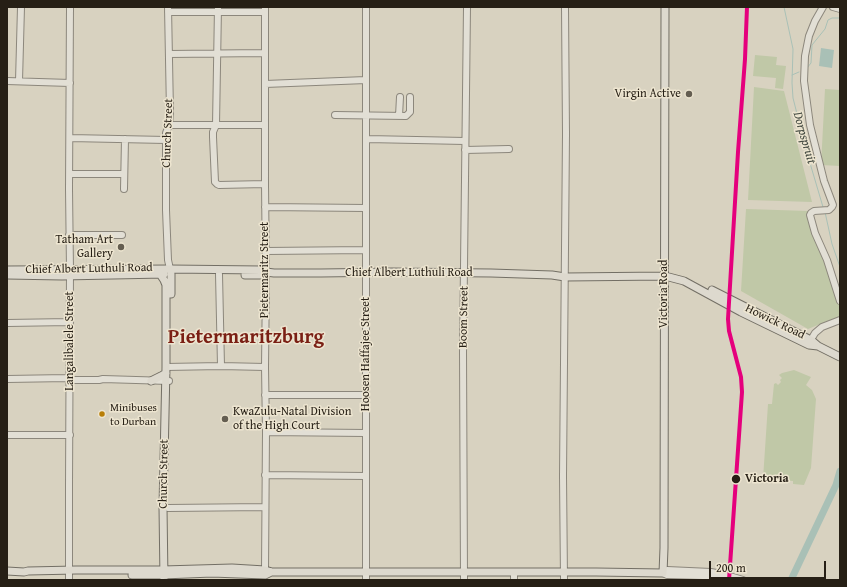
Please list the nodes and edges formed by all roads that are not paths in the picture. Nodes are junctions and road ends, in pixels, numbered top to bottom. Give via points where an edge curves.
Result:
1 (21, 7) edge
2 (70, 7) edge
3 (366, 7) edge
4 (467, 7) edge
5 (565, 7) edge
6 (665, 7) edge
7 (823, 7) edge
8 (833, 7) edge
9 (265, 9) edge
10 (840, 9) edge
11 (168, 10) edge
12 (218, 10) edge
13 (218, 53) junction
14 (265, 53) junction
15 (169, 54) junction
16 (366, 80) junction
17 (18, 81) junction
18 (7, 82) edge
19 (70, 83) junction
20 (265, 84) junction
21 (400, 97) dead end
22 (410, 98) dead end
23 (335, 115) dead end
24 (366, 115) junction
25 (399, 116) junction
26 (169, 125) junction
27 (216, 125) junction
28 (266, 125) junction
29 (70, 138) junction
30 (125, 139) junction
31 (367, 139) junction
32 (166, 140) junction
33 (465, 141) junction
34 (510, 149) dead end
35 (465, 150) junction
36 (70, 174) junction
37 (124, 174) junction
38 (265, 184) junction
39 (124, 189) dead end
40 (265, 206) junction
41 (366, 208) junction
42 (69, 235) junction
43 (122, 235) dead end
44 (366, 250) junction
45 (266, 252) junction
46 (7, 270) edge
47 (166, 271) junction
48 (266, 272) junction
49 (366, 272) junction
50 (70, 273) junction
51 (464, 273) junction
52 (665, 273) junction
53 (219, 274) junction
54 (7, 275) edge
55 (565, 275) junction
56 (840, 300) edge
57 (840, 320) edge
58 (70, 322) junction
59 (7, 323) edge
60 (810, 342) junction
61 (840, 356) edge
62 (221, 366) junction
63 (265, 367) junction
64 (167, 369) junction
65 (69, 378) junction
66 (7, 379) edge
67 (103, 379) junction
68 (80, 380) junction
69 (151, 381) junction
70 (168, 382) junction
71 (70, 389) junction
72 (265, 394) junction
73 (366, 395) junction
74 (266, 432) junction
75 (366, 433) junction
76 (7, 435) edge
77 (70, 435) junction
78 (265, 475) junction
79 (366, 476) junction
80 (265, 507) junction
81 (168, 508) junction
82 (7, 571) edge
83 (514, 572) junction
84 (267, 574) edge
85 (665, 574) edge
86 (696, 574) junction
87 (69, 575) edge
88 (166, 575) edge
89 (366, 576) edge
90 (464, 576) edge
91 (564, 576) edge
92 (514, 580) edge
93 (728, 580) edge
94 (742, 580) edge

1 - 17 street
2 - 19 street, Langalibalele Street
3 - 16 street, Hoosen Haffajee Street
4 - 33 street, Boom Street
5 - 55 street
6 - 52 main road, Victoria Road
7 - 56 street via 809,36 804,81 810,125 824,181 833,205 829,210 814,211 810,215
8 - 10 street
9 - 12 street
9 - 14 street, Pietermaritz Street
11 - 12 street
11 - 15 street, Church Street
12 - 13 street
13 - 14 street
13 - 15 street
13 - 27 street
14 - 20 street, Pietermaritz Street
15 - 26 street, Church Street
16 - 20 street
16 - 24 street, Hoosen Haffajee Street
17 - 18 street
17 - 19 street
19 - 29 street, Langalibalele Street
20 - 28 street, Pietermaritz Street
21 - 25 street
22 - 25 street via 409,114
23 - 24 street
24 - 25 street
24 - 31 street, Hoosen Haffajee Street
26 - 27 street
26 - 32 street, Church Street
27 - 28 street
27 - 38 street via 213,132 215,183
28 - 38 street, Pietermaritz Street
29 - 30 street
29 - 36 street, Langalibalele Street
30 - 32 street
30 - 37 street
31 - 33 street
31 - 41 street, Hoosen Haffajee Street
32 - 47 street, Church Street
33 - 35 street, Boom Street
34 - 35 street
35 - 51 street, Boom Street
36 - 37 street
36 - 42 street, Langalibalele Street
37 - 39 street
38 - 40 street, Pietermaritz Street
40 - 41 street
40 - 45 street, Pietermaritz Street
41 - 44 street, Hoosen Haffajee Street
42 - 43 street
42 - 50 street, Langalibalele Street
44 - 45 street
44 - 49 street, Hoosen Haffajee Street
45 - 48 street, Pietermaritz Street
46 - 50 main road, Chief Albert Luthuli Road
47 - 48 main road, Chief Albert Luthuli Road
47 - 50 main road, Chief Albert Luthuli Road
47 - 53 main road, Chief Albert Luthuli Road
47 - 64 main road, Church Street
47 - 64 main road, Church Street via 164,280
48 - 49 main road, Chief Albert Luthuli Road
48 - 53 main road, Chief Albert Luthuli Road via 263,275
48 - 63 street, Pietermaritz Street
49 - 51 main road, Chief Albert Luthuli Road
49 - 73 street, Hoosen Haffajee Street
50 - 54 main road, Chief Albert Luthuli Road
50 - 58 street, Langalibalele Street
51 - 55 main road, Chief Albert Luthuli Road
51 - 90 street, Boom Street
52 - 55 main road, Chief Albert Luthuli Road
52 - 60 main road, Howick Road via 676,273 686,277 743,310
52 - 85 main road, Victoria Road
53 - 62 street
55 - 91 street
57 - 60 street via 822,327
58 - 59 street
58 - 65 street, Langalibalele Street
60 - 61 main road, Howick Road
62 - 63 street
62 - 64 street
63 - 72 street, Pietermaritz Street
64 - 69 main road
64 - 70 main road, Church Street
65 - 66 street
65 - 67 street
65 - 68 street
65 - 71 street, Langalibalele Street
67 - 68 street
67 - 69 street
68 - 71 street via 74,382
69 - 70 street
70 - 81 main road, Church Street
70 - 88 main road, Church Street
71 - 77 street, Langalibalele Street
72 - 73 street
72 - 74 street, Pietermaritz Street
73 - 75 street, Hoosen Haffajee Street
74 - 75 street
74 - 78 street, Pietermaritz Street
75 - 79 street, Hoosen Haffajee Street
76 - 77 street
77 - 87 street, Langalibalele Street
78 - 79 street
78 - 80 street, Pietermaritz Street
79 - 89 street, Hoosen Haffajee Street
80 - 81 street
80 - 84 street, Pietermaritz Street
81 - 88 main road, Church Street
82 - 87 main road
83 - 90 main road
83 - 91 main road
83 - 92 street
84 - 88 main road via 232,568
84 - 89 main road via 297,572
85 - 86 street
85 - 91 main road
86 - 93 street
86 - 94 street via 719,573
87 - 88 main road
89 - 90 main road

